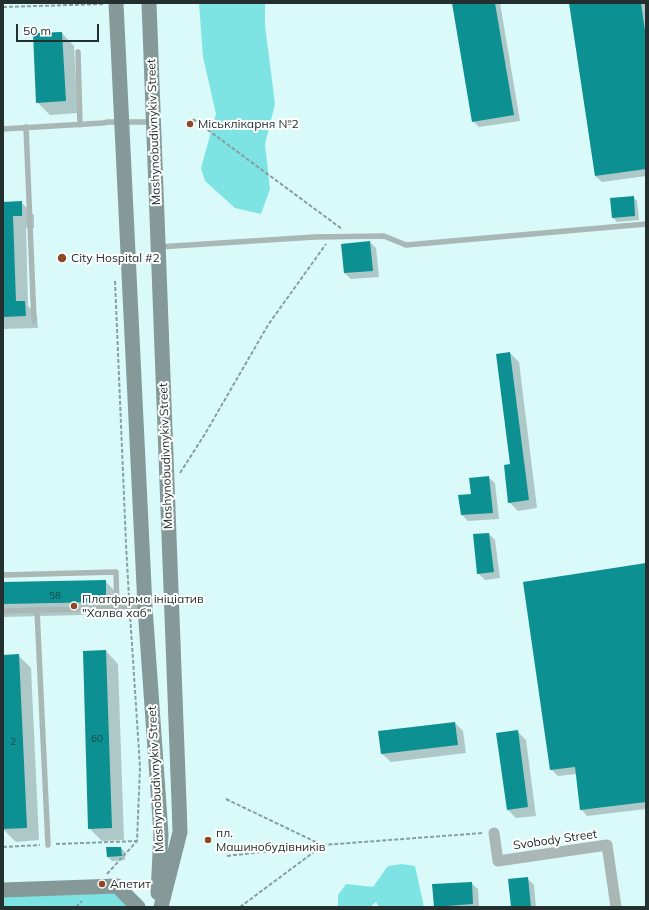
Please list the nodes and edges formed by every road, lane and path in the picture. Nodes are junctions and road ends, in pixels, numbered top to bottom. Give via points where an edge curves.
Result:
1 (111, 3) edge
2 (149, 3) edge
3 (3, 7) edge
4 (78, 52) dead end
5 (193, 119) dead end
6 (122, 122) junction
7 (153, 122) junction
8 (80, 125) junction
9 (26, 127) junction
10 (3, 128) edge
11 (646, 224) edge
12 (352, 236) junction
13 (331, 237) junction
14 (158, 247) junction
15 (115, 280) dead end
16 (34, 321) dead end
17 (180, 474) dead end
18 (141, 525) junction
19 (126, 544) junction
20 (3, 575) edge
21 (130, 606) junction
22 (145, 607) junction
23 (117, 608) junction
24 (37, 610) junction
25 (3, 611) edge
26 (226, 799) dead end
27 (494, 833) joint
28 (48, 845) junction
29 (323, 845) junction
30 (3, 847) edge
31 (227, 856) dead end
32 (3, 890) edge
33 (138, 907) edge
34 (157, 907) edge
35 (161, 907) edge
36 (240, 907) edge
37 (616, 907) edge

1 - 3 path
1 - 6 street, Mashynobudivnykiv Street
2 - 7 street, Mashynobudivnykiv Street
4 - 8 lane
5 - 12 path
6 - 7 lane
6 - 8 lane
6 - 18 street, Mashynobudivnykiv Street
7 - 14 street, Mashynobudivnykiv Street
8 - 9 lane
9 - 10 lane
9 - 16 lane
11 - 12 lane via 406,245 384,236
12 - 13 lane
13 - 14 lane
13 - 17 path via 268,325
14 - 35 street, Mashynobudivnykiv Street via 180,832
15 - 19 path
18 - 19 path
18 - 22 street, Mashynobudivnykiv Street
19 - 21 path
20 - 23 lane via 116,572
21 - 22 lane
21 - 23 lane
21 - 28 path via 140,767 137,841
22 - 34 street, Mashynobudivnykiv Street via 161,834
23 - 24 lane
24 - 25 lane
24 - 28 lane
26 - 29 path
27 - 29 path
27 - 37 street, Svobody Street via 498,861 607,845
28 - 30 path
29 - 31 path
29 - 36 path
32 - 33 street via 117,886

